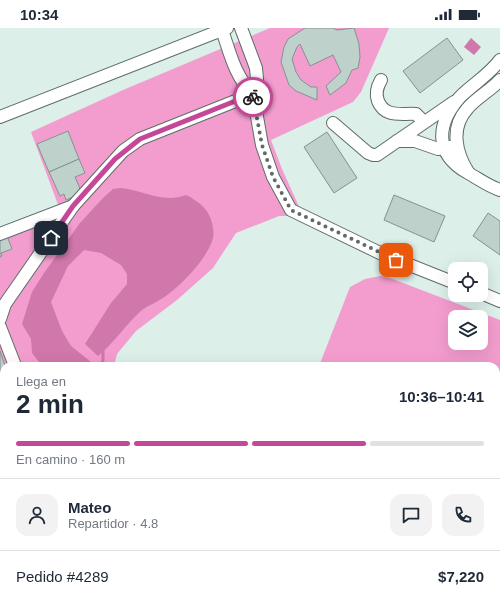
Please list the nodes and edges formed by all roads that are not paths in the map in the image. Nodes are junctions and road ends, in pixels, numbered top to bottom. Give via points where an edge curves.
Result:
1 (241, 28) edge
2 (225, 29) edge
3 (500, 60) edge
4 (381, 80) dead end
5 (500, 80) edge
6 (253, 94) junction
7 (460, 98) junction
8 (0, 117) edge
9 (424, 122) junction
10 (333, 123) dead end
11 (396, 141) junction
12 (456, 146) junction
13 (444, 149) junction
14 (469, 173) junction
15 (500, 190) edge
16 (73, 206) junction
17 (0, 234) edge
18 (448, 280) edge
19 (488, 296) edge
20 (500, 301) edge
21 (0, 319) edge
22 (0, 327) edge
23 (14, 362) edge

1 - 6 street via 256,68 257,79
2 - 6 street via 239,77
2 - 8 street
3 - 7 street
4 - 9 street via 377,86 376,96 381,108 389,113 416,114
5 - 12 street via 463,114
6 - 16 street via 140,139 122,151
6 - 18 street via 262,145 273,177 291,210 382,254
7 - 9 street
7 - 13 street via 445,122 442,137
9 - 11 street
10 - 11 street via 373,155 378,155
11 - 13 street via 415,140
12 - 13 street
12 - 14 street via 461,162
13 - 14 street via 452,163
14 - 15 street via 481,182
16 - 17 street
16 - 21 street via 5,304
19 - 20 street
22 - 23 street

